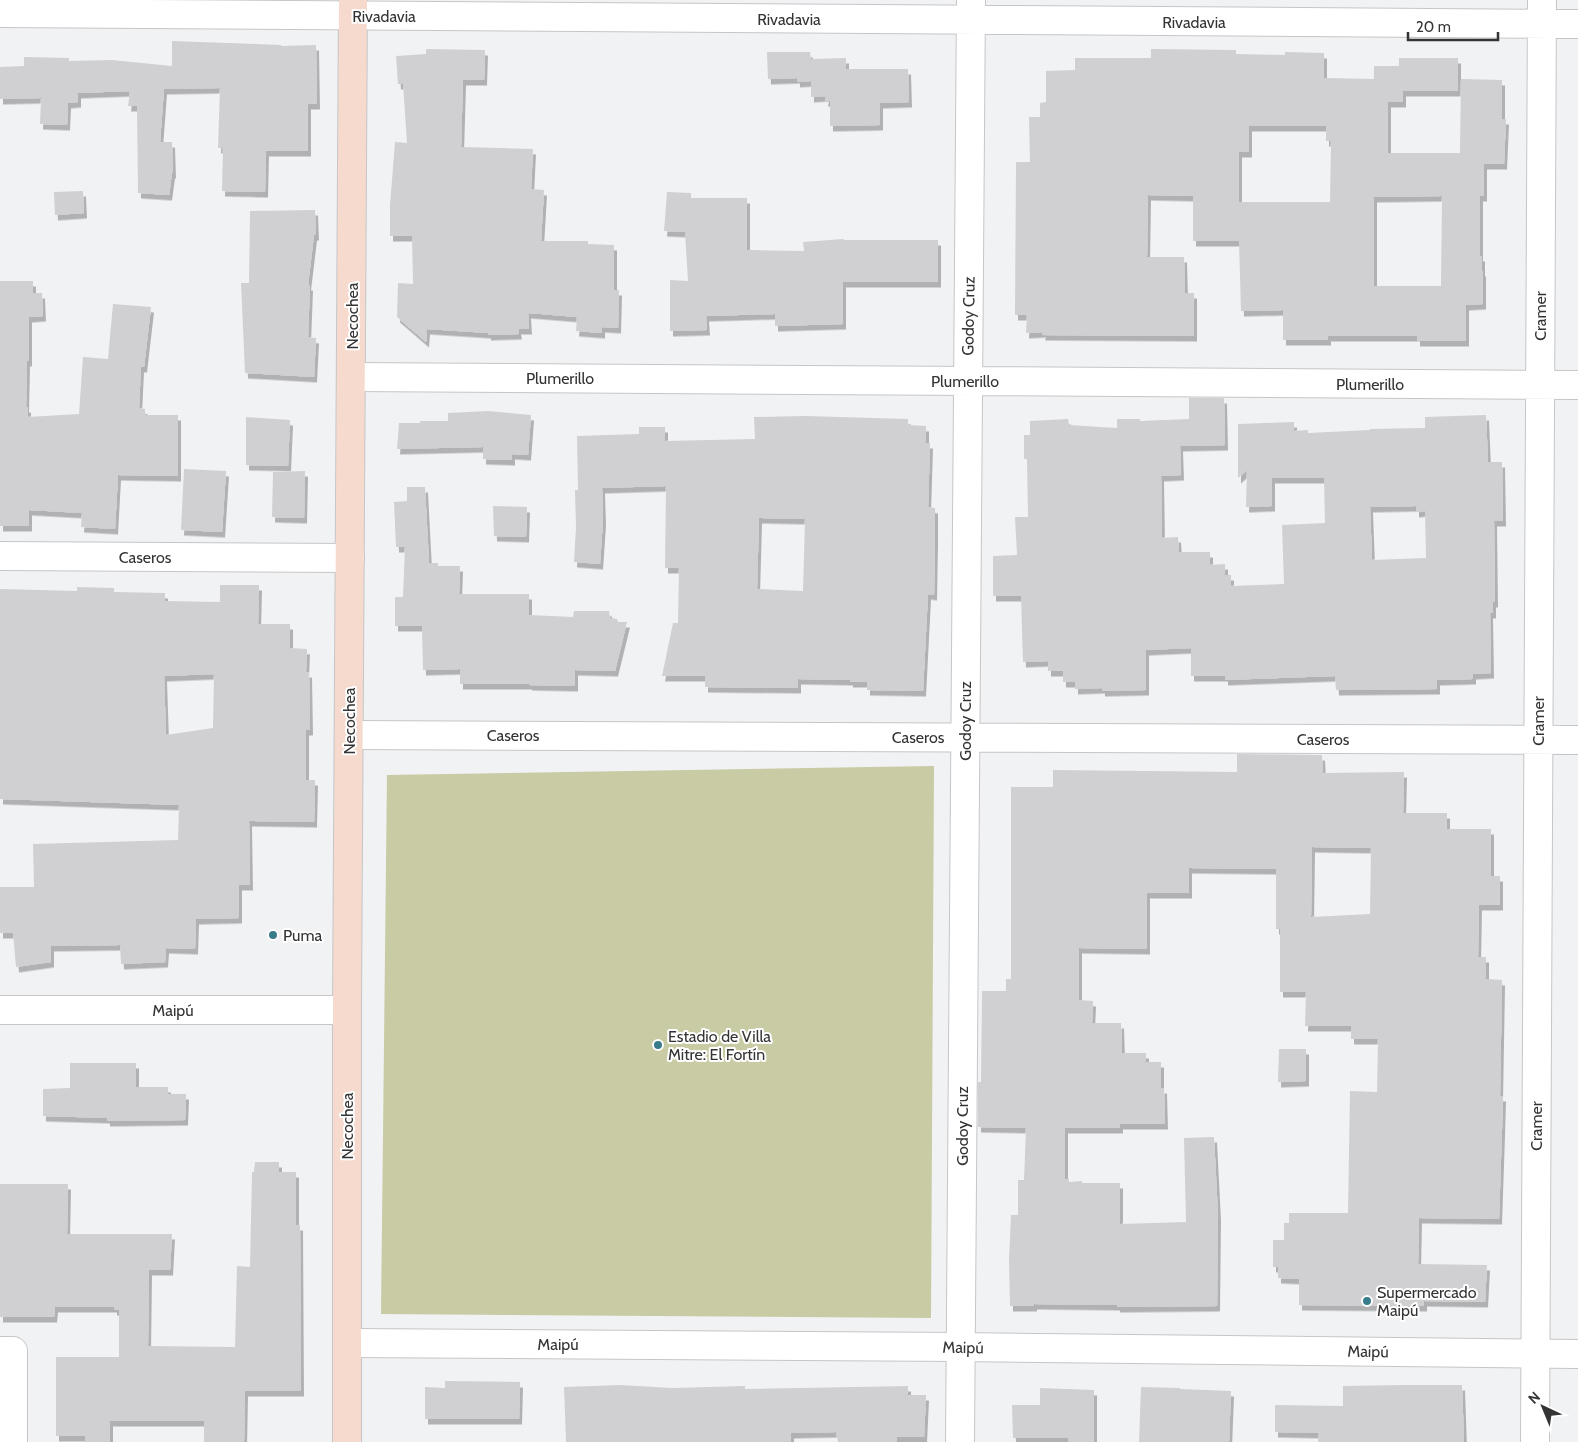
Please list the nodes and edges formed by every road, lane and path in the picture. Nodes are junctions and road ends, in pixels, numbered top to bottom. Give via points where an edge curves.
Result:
1 (353, 8) edge
2 (971, 10) edge
3 (1542, 12) edge
4 (0, 13) edge
5 (1578, 24) edge
6 (351, 377) junction
7 (967, 381) junction
8 (1540, 385) junction
9 (1578, 385) edge
10 (0, 556) edge
11 (350, 558) junction
12 (348, 734) junction
13 (965, 738) junction
14 (1538, 740) junction
15 (1578, 740) edge
16 (0, 1010) edge
17 (347, 1010) junction
18 (348, 1343) junction
19 (960, 1347) junction
20 (6, 1351) edge
21 (1535, 1353) junction
22 (1578, 1354) edge
23 (13, 1442) edge
24 (347, 1442) edge
25 (960, 1442) edge
26 (1535, 1442) edge

1 - 2 street, Rivadavia
1 - 4 street, Rivadavia
1 - 6 main road, Necochea
2 - 3 street, Rivadavia
2 - 7 street, Godoy Cruz
3 - 5 street, Rivadavia
3 - 8 street, Cramer
6 - 7 street, Plumerillo
6 - 11 main road, Necochea
7 - 8 street, Plumerillo
7 - 13 street, Godoy Cruz
8 - 9 street, Plumerillo
8 - 14 street, Cramer
10 - 11 street, Caseros
11 - 12 main road, Necochea
12 - 13 street, Caseros
12 - 17 main road, Necochea
13 - 14 street, Caseros
13 - 19 street, Godoy Cruz
14 - 15 street, Caseros
14 - 21 street, Cramer
16 - 17 street, Maipú
17 - 18 main road, Necochea
18 - 19 street, Maipú
18 - 24 main road, Necochea
19 - 21 street, Maipú
19 - 25 street, Godoy Cruz
20 - 23 street
21 - 22 street, Maipú
21 - 26 street, Cramer

